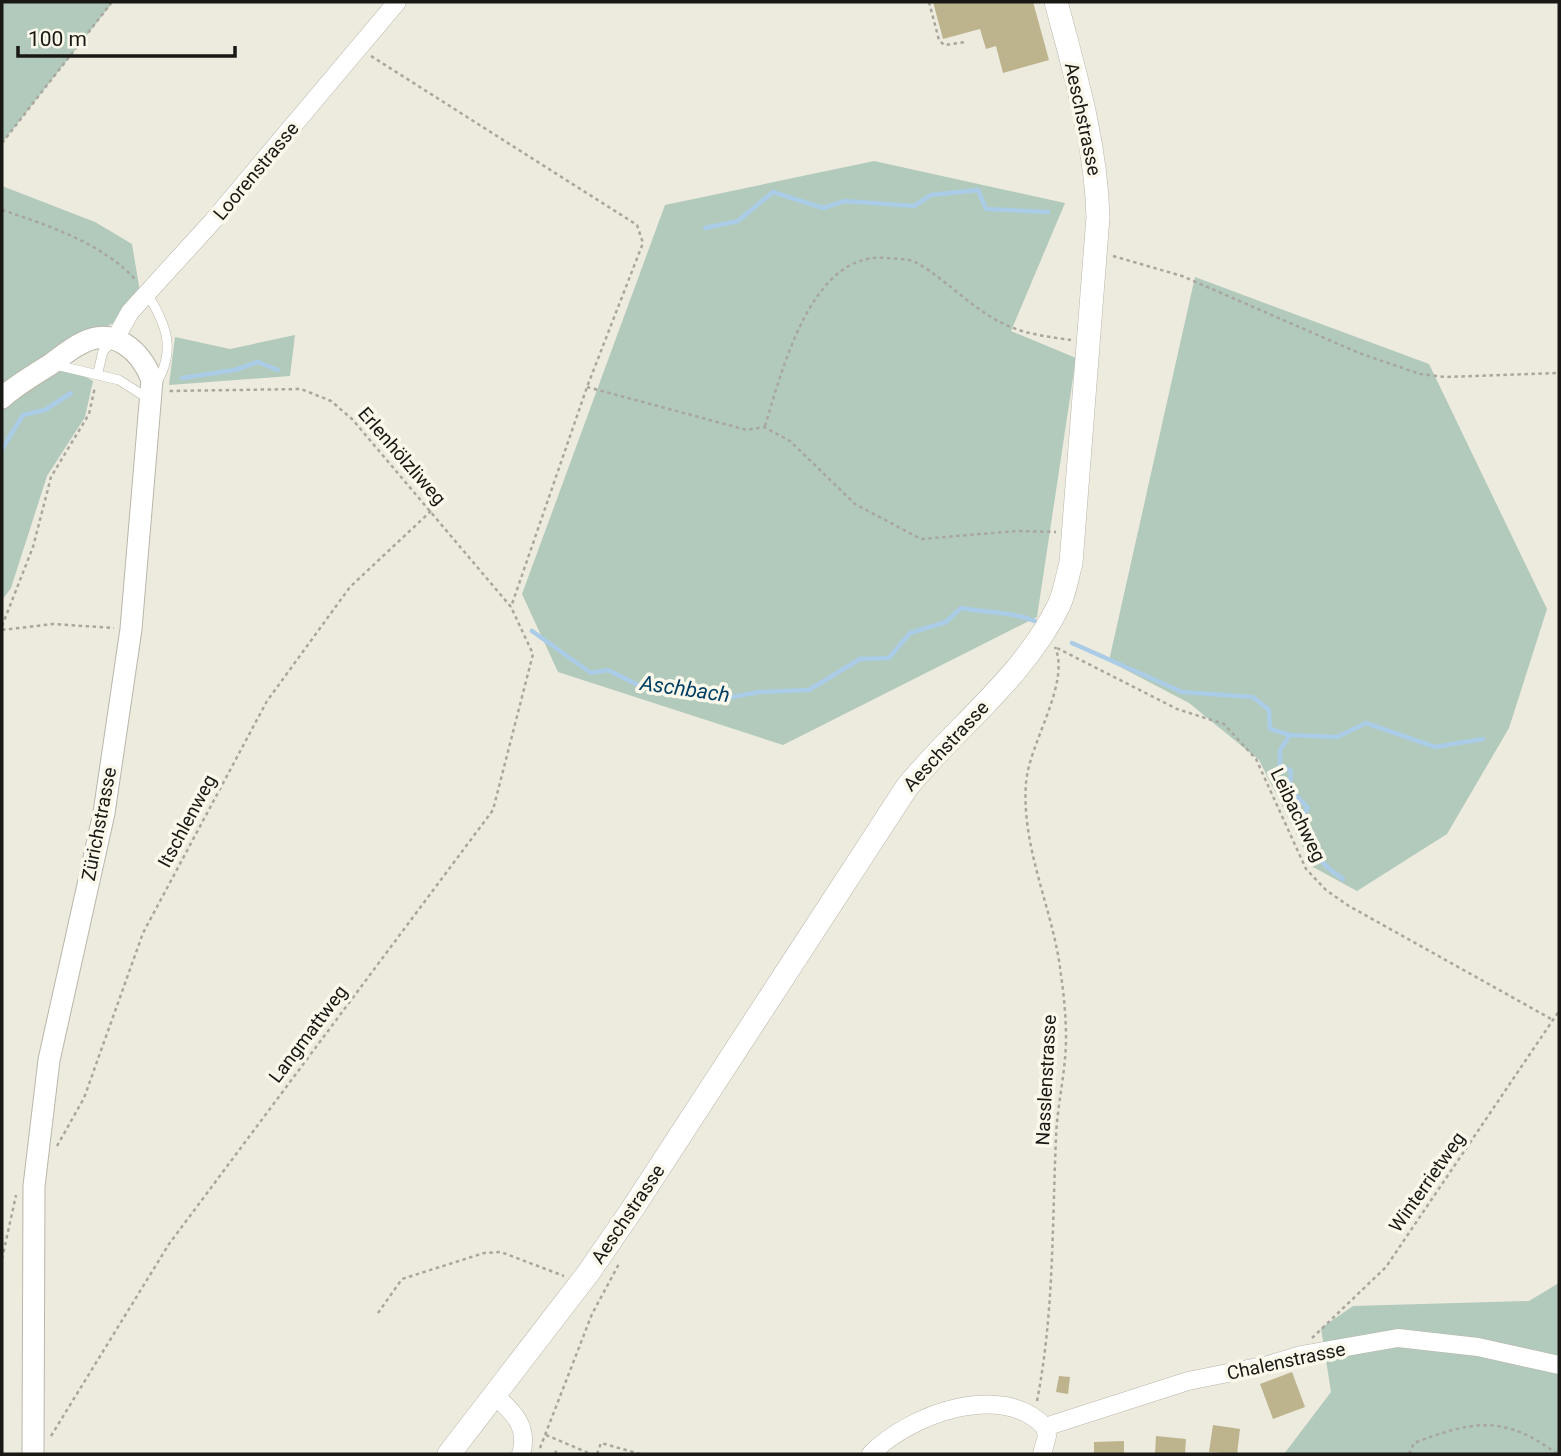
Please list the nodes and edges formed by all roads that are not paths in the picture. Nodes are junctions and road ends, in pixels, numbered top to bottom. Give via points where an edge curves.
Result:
1 (397, 2) edge
2 (1056, 2) edge
3 (148, 295) junction
4 (115, 339) junction
5 (50, 364) junction
6 (98, 372) junction
7 (152, 396) junction
8 (2, 398) edge
9 (1559, 1365) edge
10 (495, 1396) junction
11 (1039, 1421) junction
12 (33, 1453) edge
13 (449, 1454) edge
14 (521, 1454) edge
15 (871, 1454) edge
16 (1042, 1454) edge

1 - 3 street, Loorenstrasse
2 - 10 main road, Aeschstrasse via 1088,124 1097,187 1097,253 1071,564 1054,640 932,756 884,819 633,1208
3 - 4 street, Loorenstrasse via 130,312
3 - 7 lane via 165,322 168,346
4 - 5 street via 82,342
4 - 6 lane via 103,351
4 - 7 street, Zürichstrasse via 133,349 143,362 152,380
5 - 6 lane
5 - 8 street
6 - 7 lane
7 - 12 street, Zürichstrasse via 131,629 104,813 49,1060 37,1145
9 - 11 street, Chalenstrasse via 1478,1347 1398,1338 1188,1381
10 - 13 main road, Aeschstrasse
10 - 14 street via 522,1424
11 - 15 street via 999,1406 931,1414 885,1439
11 - 16 street via 1047,1436

